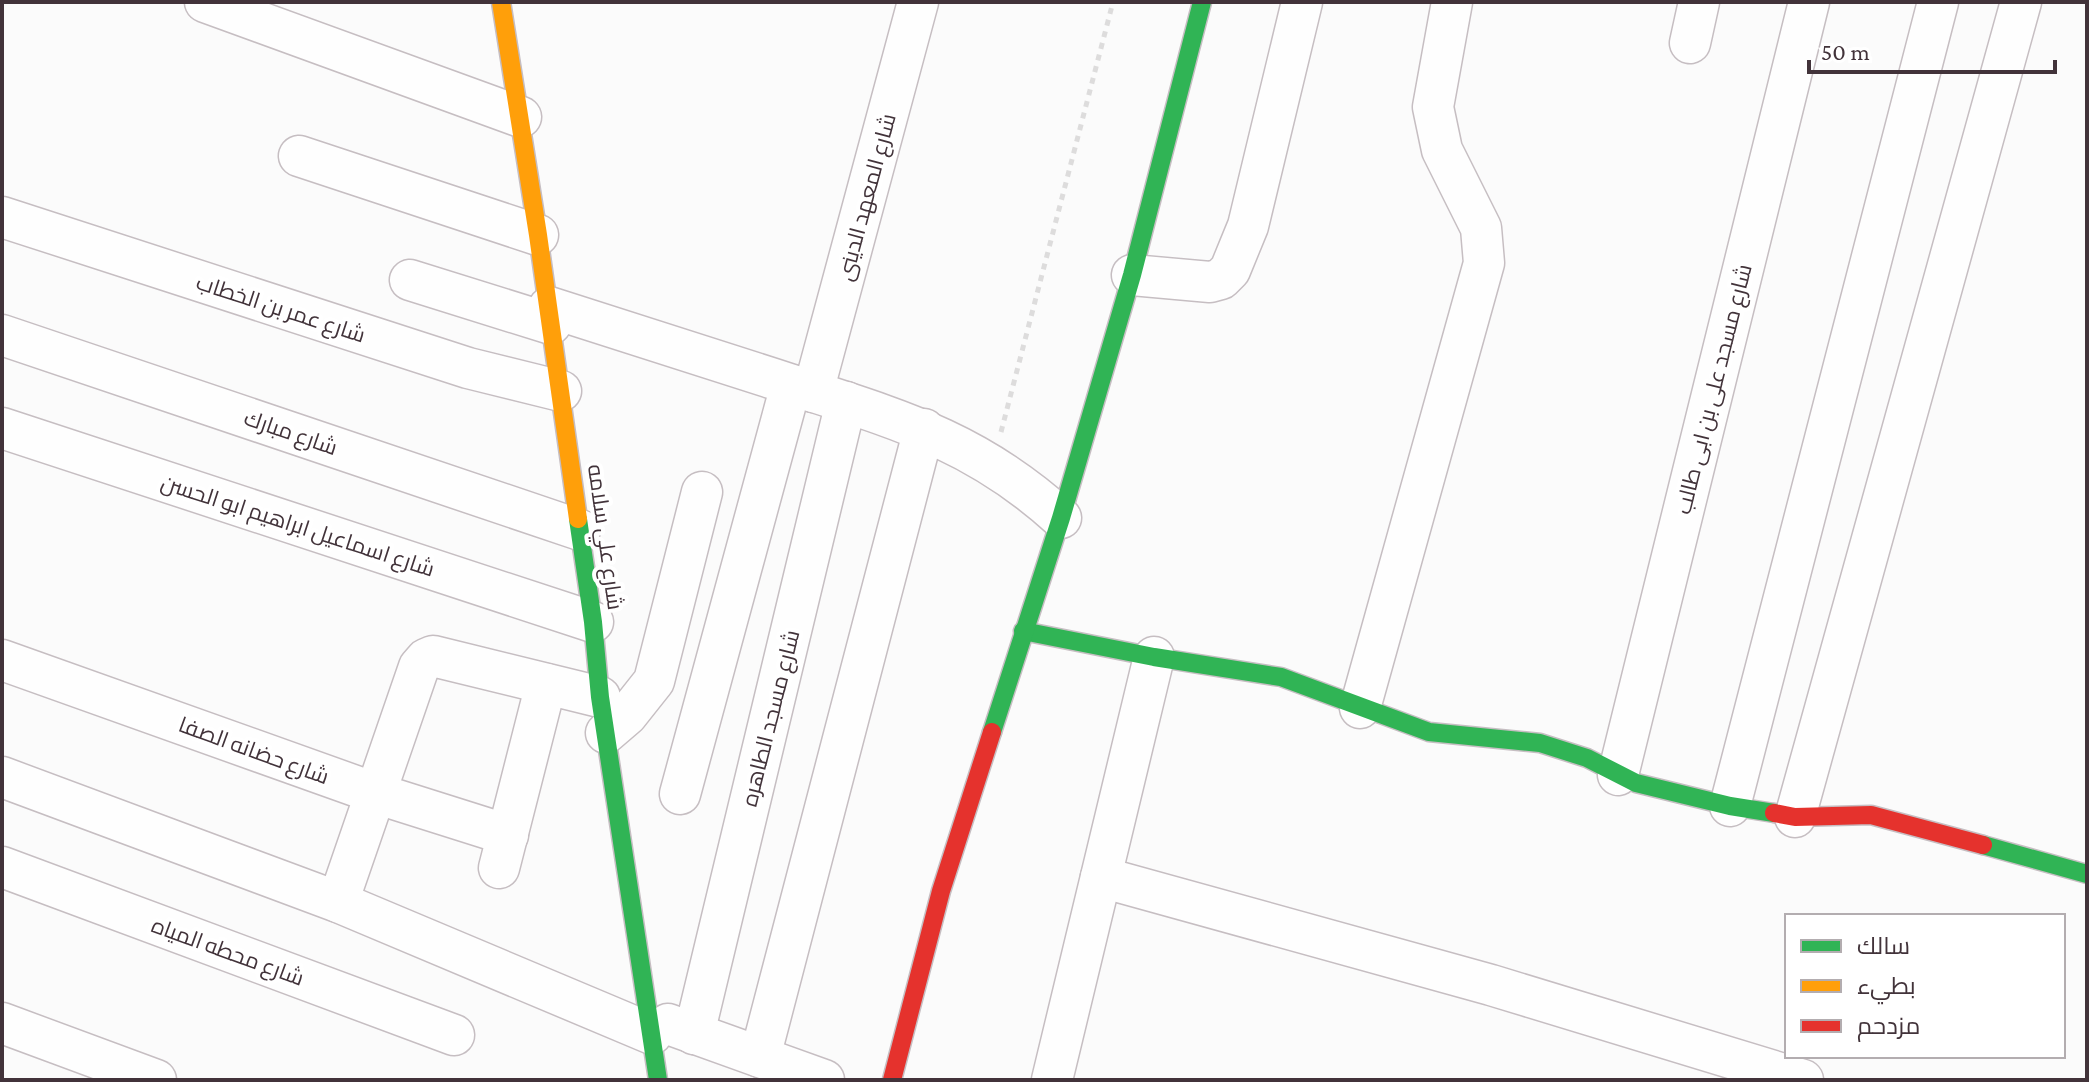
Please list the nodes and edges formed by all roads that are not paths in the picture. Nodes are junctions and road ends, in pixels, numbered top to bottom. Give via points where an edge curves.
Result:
1 (205, 2) edge
2 (501, 2) edge
3 (918, 2) edge
4 (1202, 2) edge
5 (1302, 2) edge
6 (1452, 2) edge
7 (1699, 2) edge
8 (1809, 2) edge
9 (1938, 2) edge
10 (2021, 2) edge
11 (1690, 43) dead end
12 (521, 117) junction
13 (299, 156) dead end
14 (2, 217) edge
15 (538, 235) junction
16 (1132, 275) junction
17 (410, 280) dead end
18 (550, 316) junction
19 (2, 335) edge
20 (561, 391) junction
21 (817, 393) junction
22 (2, 428) edge
23 (924, 429) junction
24 (702, 492) dead end
25 (1061, 518) junction
26 (580, 530) junction
27 (593, 622) junction
28 (1023, 631) junction
29 (1154, 657) junction
30 (2, 660) edge
31 (546, 684) junction
32 (1360, 708) junction
33 (603, 715) junction
34 (1618, 775) junction
35 (2, 777) edge
36 (375, 793) junction
37 (680, 794) dead end
38 (1730, 806) junction
39 (1795, 817) junction
40 (2, 867) edge
41 (2087, 874) edge
42 (1101, 877) junction
43 (338, 902) junction
44 (2, 1023) edge
45 (650, 1026) junction
46 (694, 1034) junction
47 (454, 1035) dead end
48 (760, 1057) junction
49 (156, 1080) edge
50 (658, 1080) edge
51 (824, 1080) edge
52 (892, 1080) edge
53 (1052, 1080) edge
54 (1803, 1080) edge

1 - 12 street
2 - 12 street, شارع علي سلامه
3 - 21 street, شارع المعهد الدينى
4 - 16 street
5 - 16 street via 1248,226 1230,270 1210,282
6 - 32 street via 1433,107 1442,150 1481,228 1484,263
7 - 11 street
8 - 34 street, شارع مسجد على بن ابى طالب
9 - 38 street
10 - 39 street
12 - 15 street, شارع علي سلامه
13 - 15 street
14 - 20 street, شارع عمر بن الخطاب via 468,368
15 - 18 street, شارع علي سلامه
16 - 25 street
17 - 18 street
18 - 20 street, شارع علي سلامه
18 - 21 street
19 - 26 street, شارع مبارك
20 - 26 street, شارع علي سلامه
21 - 23 street
21 - 37 street
21 - 46 street, شارع مسجد الطاهره
22 - 27 street, شارع اسماعيل ابراهيم ابو الحسن
23 - 25 street via 992,464
23 - 48 street
24 - 33 street via 654,681 627,715
25 - 28 street
26 - 27 street, شارع علي سلامه
27 - 33 street, شارع علي سلامه
28 - 29 street
28 - 52 street via 941,891
29 - 32 street via 1281,677
29 - 42 street
30 - 36 street, شارع حضانه الصفا
31 - 33 street
31 - 36 street via 433,656 426,659
31 - 36 street, شارع حضانه الصفا via 503,852
32 - 34 street via 1429,732 1565,749
33 - 45 street, شارع علي سلامه
34 - 38 street via 1657,790
35 - 43 street
36 - 43 street
38 - 39 street
39 - 41 street via 1871,815
40 - 47 street, شارع محطه المياه
42 - 53 street
42 - 54 street via 1491,985
43 - 45 street
44 - 49 street
45 - 46 street
45 - 50 street, شارع علي سلامه
46 - 48 street
48 - 51 street

